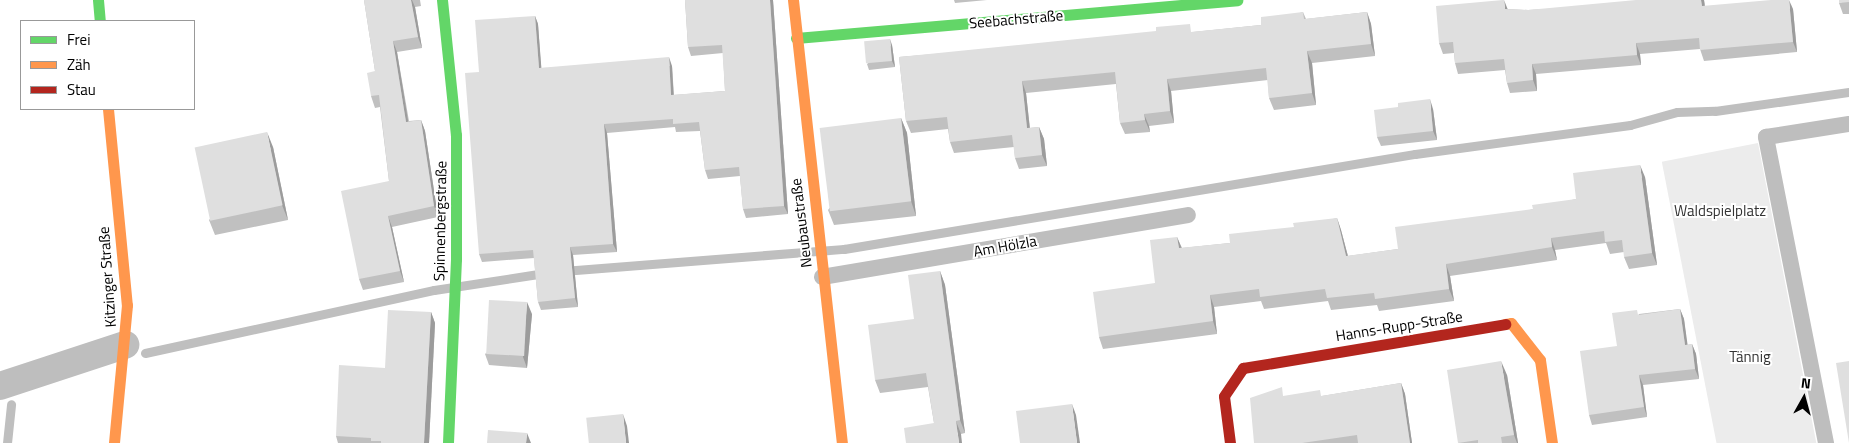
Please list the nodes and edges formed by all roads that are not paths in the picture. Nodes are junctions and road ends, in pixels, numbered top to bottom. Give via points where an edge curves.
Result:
1 (98, 0) edge
2 (442, 0) edge
3 (793, 0) edge
4 (1237, 0) edge
5 (1130, 5) edge
6 (100, 20) edge
7 (796, 38) junction
8 (108, 110) edge
9 (1849, 124) edge
10 (1188, 215) dead end
11 (822, 277) junction
12 (125, 345) junction
13 (0, 386) edge
14 (114, 443) edge
15 (448, 443) edge
16 (842, 443) edge
17 (1230, 443) edge
18 (1552, 443) edge
19 (1826, 443) edge

1 - 6 street
2 - 15 street, Spinnenbergstraße via 456,135 456,259
3 - 7 street, Neubaustraße
4 - 5 street, Seebachstraße
5 - 7 street, Seebachstraße
7 - 11 street, Neubaustraße
8 - 12 street, Kitzinger Straße via 126,305
9 - 19 lane via 1766,137
10 - 11 lane, Am Hölzla
11 - 16 street, Neubaustraße
12 - 13 street
12 - 14 street, Kitzinger Straße
17 - 18 street, Hanns-Rupp-Straße via 1224,396 1243,368 1511,323 1540,360

